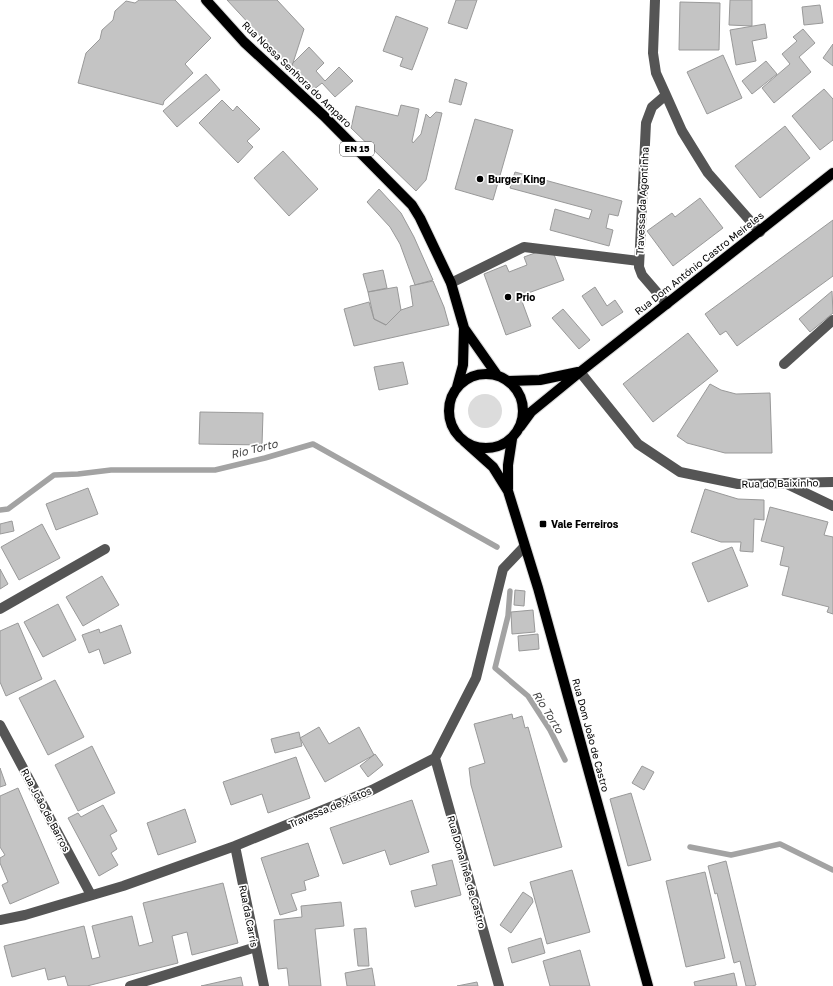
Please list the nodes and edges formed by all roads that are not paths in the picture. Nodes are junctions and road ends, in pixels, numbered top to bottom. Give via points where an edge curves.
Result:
1 (206, 0) edge
2 (656, 0) edge
3 (666, 95) junction
4 (833, 173) edge
5 (760, 232) junction
6 (639, 261) junction
7 (451, 283) junction
8 (667, 304) junction
9 (833, 320) edge
10 (464, 328) junction
11 (784, 364) dead end
12 (580, 372) junction
13 (497, 375) junction
14 (509, 381) junction
15 (457, 387) junction
16 (520, 427) junction
17 (512, 439) junction
18 (464, 441) junction
19 (833, 482) edge
20 (787, 484) junction
21 (508, 491) junction
22 (833, 506) edge
23 (524, 547) junction
24 (105, 549) dead end
25 (0, 609) edge
26 (0, 725) edge
27 (435, 758) junction
28 (236, 846) junction
29 (91, 895) junction
30 (0, 920) edge
31 (256, 947) junction
32 (130, 986) edge
33 (264, 986) edge
34 (499, 986) edge
35 (648, 986) edge

1 - 7 main road, Rua Nossa Senhora do Amparo / EN 15 via 244,42 403,194 420,218
2 - 3 street via 653,53 656,73
3 - 5 street via 682,131 705,167
3 - 6 street, Travessa da Agontinha via 652,107 646,123
4 - 5 main road, Rua Dom António Castro Meireles
5 - 8 main road, Rua Dom António Castro Meireles
6 - 7 street via 524,247
6 - 8 street, Travessa da Agontinha via 642,275
7 - 10 main road, Rua Nossa Senhora do Amparo / EN 15
8 - 12 main road, Rua Dom António Castro Meireles
9 - 11 street
10 - 13 main road, Rua Nossa Senhora do Amparo
10 - 15 main road, Rua Nossa Senhora do Amparo / EN 15 via 463,365
12 - 14 main road, Rua Dom António Castro Meireles via 540,380
12 - 16 main road, Rua Dom António Castro Meireles via 531,412
12 - 20 street, Rua do Baixinho via 638,444 680,472 738,484
13 - 14 main road
13 - 15 main road via 477,374
14 - 16 main road via 518,392 523,405
15 - 18 main road via 448,410 455,433
16 - 17 main road
17 - 18 main road via 495,448 486,449 474,447
17 - 21 main road, Rua Dom João de Castro
18 - 21 main road, Rua Dom João de Castro via 492,467
19 - 20 street, Rua do Baixinho
20 - 22 street
21 - 23 main road, Rua Dom João de Castro
23 - 27 street via 503,569 476,678
23 - 35 main road, Rua Dom João de Castro via 538,588
24 - 25 street
26 - 29 street, Rua João de Barros
27 - 28 street, Travessa de Xistos via 372,790
27 - 34 street, Rua Dona Inês de Castro
28 - 29 street, Travessa de Xistos
28 - 31 street, Rua da Carris
29 - 30 street, Travessa de Xistos
31 - 32 street
31 - 33 street, Rua da Carris

